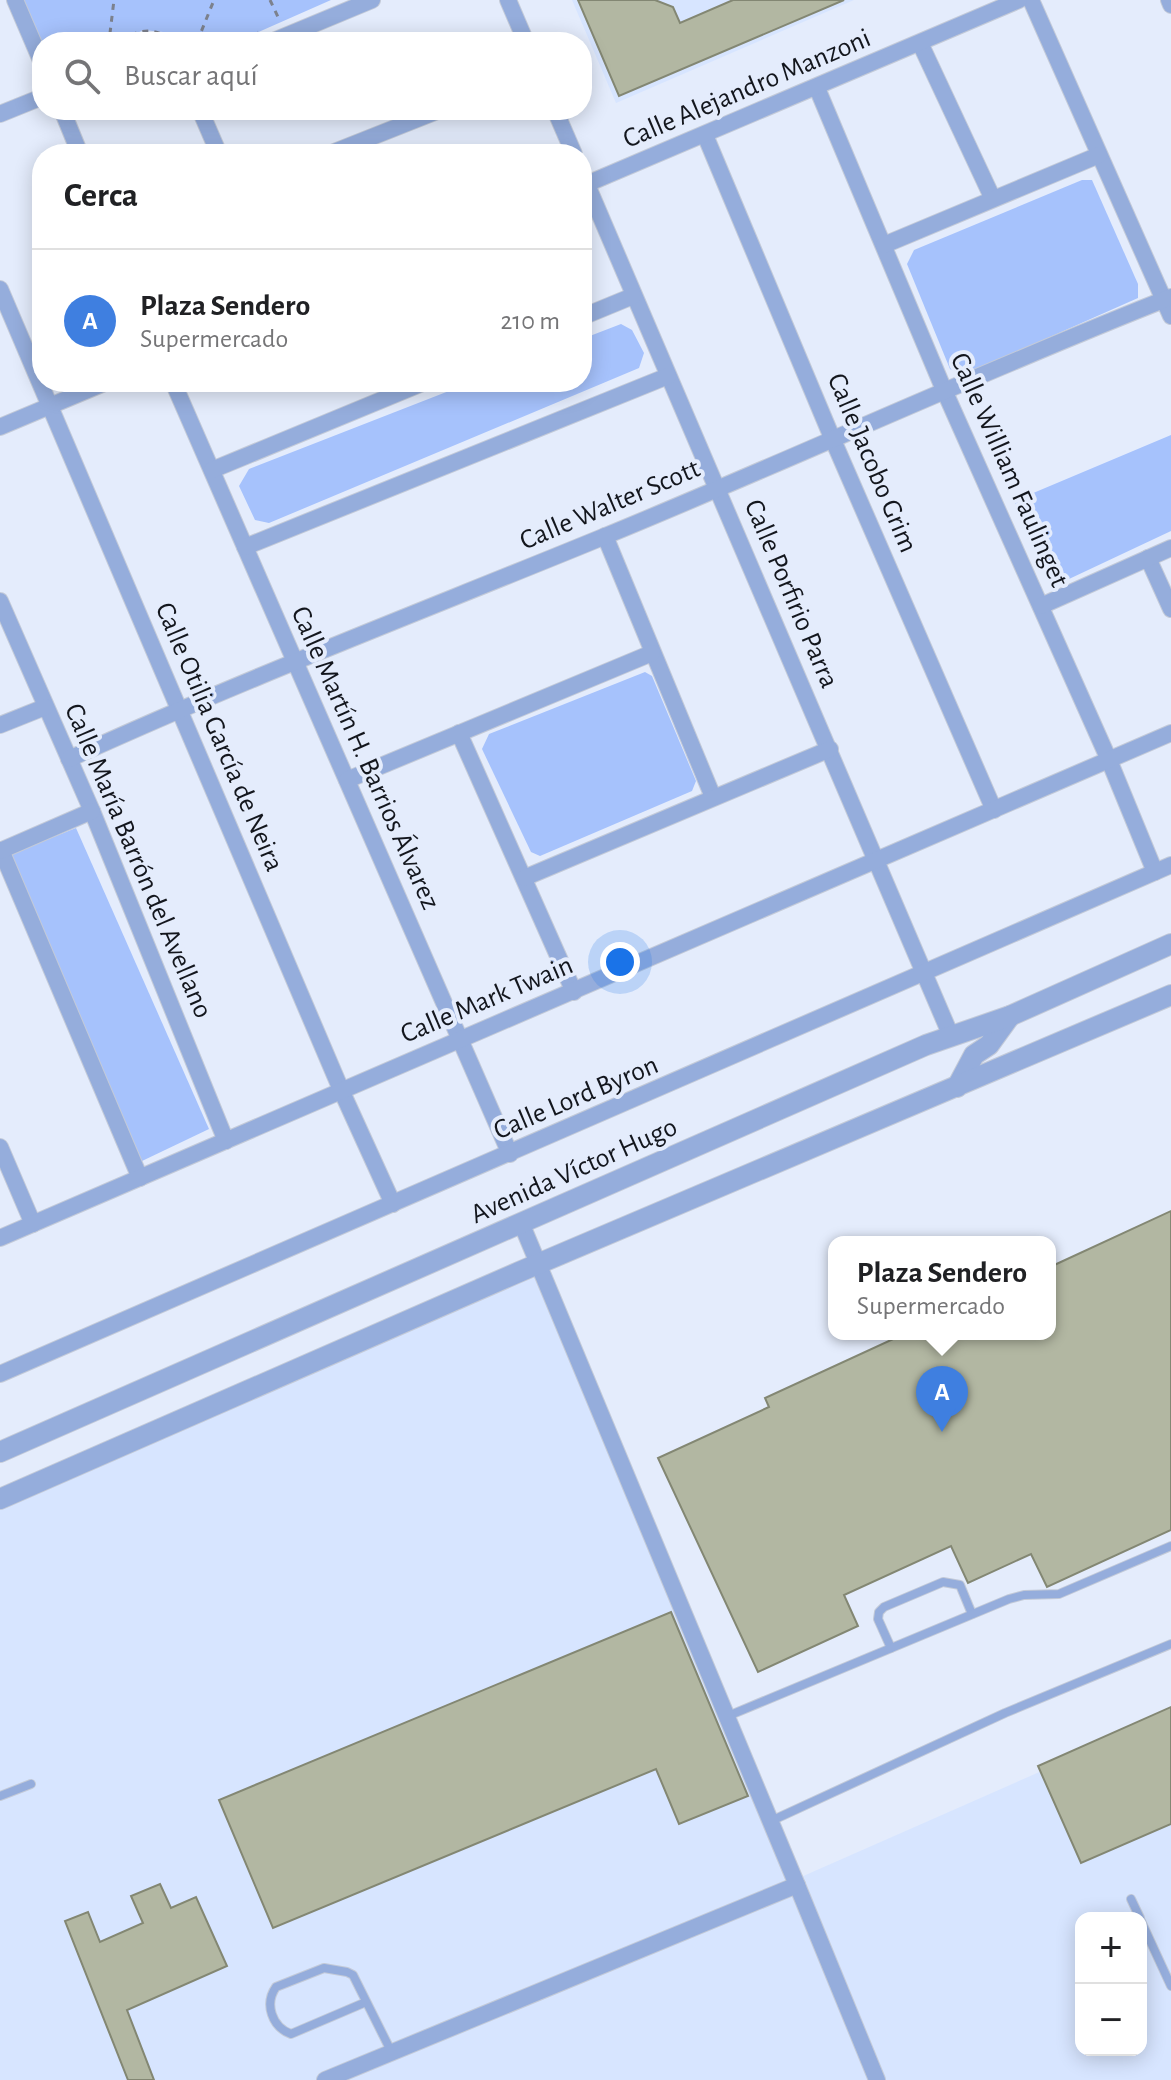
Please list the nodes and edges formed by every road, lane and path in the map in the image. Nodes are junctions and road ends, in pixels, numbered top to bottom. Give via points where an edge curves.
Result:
1 (15, 0) edge
2 (114, 0) edge
3 (214, 0) edge
4 (270, 0) edge
5 (372, 0) edge
6 (508, 0) edge
7 (1019, 0) edge
8 (1031, 0) edge
9 (281, 22) dead end
10 (110, 32) edge
11 (139, 32) edge
12 (163, 32) edge
13 (201, 32) edge
14 (295, 32) edge
15 (522, 32) edge
16 (32, 40) edge
17 (920, 43) junction
18 (817, 88) junction
19 (32, 101) edge
20 (0, 114) edge
21 (66, 120) edge
22 (204, 120) edge
23 (415, 120) edge
24 (559, 120) edge
25 (705, 135) junction
26 (76, 144) edge
27 (215, 144) edge
28 (354, 144) edge
29 (570, 144) edge
30 (1099, 155) junction
31 (592, 178) edge
32 (992, 197) junction
33 (592, 200) edge
34 (884, 245) junction
35 (0, 289) edge
36 (633, 296) junction
37 (1169, 304) edge
38 (592, 313) edge
39 (32, 365) edge
40 (668, 376) junction
41 (944, 390) junction
42 (43, 392) edge
43 (83, 392) edge
44 (177, 392) edge
45 (401, 392) edge
46 (49, 406) junction
47 (0, 427) edge
48 (833, 440) junction
49 (212, 470) junction
50 (717, 488) junction
51 (605, 536) junction
52 (245, 547) junction
53 (1171, 548) edge
54 (1148, 558) junction
55 (0, 601) edge
56 (1041, 606) junction
57 (1171, 609) edge
58 (652, 653) junction
59 (295, 661) junction
60 (45, 707) junction
61 (179, 709) junction
62 (0, 725) edge
63 (459, 733) junction
64 (1171, 733) edge
65 (830, 749) junction
66 (69, 759) junction
67 (1109, 760) junction
68 (347, 780) junction
69 (713, 797) junction
70 (994, 810) junction
71 (92, 811) junction
72 (1, 850) edge
73 (877, 861) junction
74 (1171, 865) edge
75 (1155, 872) junction
76 (524, 878) junction
77 (1171, 944) edge
78 (925, 974) junction
79 (574, 992) junction
80 (1171, 995) edge
81 (1010, 1016) junction
82 (951, 1036) junction
83 (460, 1039) junction
84 (957, 1087) junction
85 (342, 1092) junction
86 (226, 1141) junction
87 (0, 1147) edge
88 (510, 1154) junction
89 (140, 1178) junction
90 (393, 1204) junction
91 (33, 1224) junction
92 (522, 1225) junction
93 (0, 1238) edge
94 (539, 1266) junction
95 (0, 1374) edge
96 (0, 1452) edge
97 (0, 1499) edge
98 (1171, 1546) edge
99 (972, 1614) junction
100 (1171, 1644) edge
101 (891, 1648) junction
102 (728, 1716) junction
103 (31, 1784) dead end
104 (0, 1796) edge
105 (771, 1821) junction
106 (797, 1885) junction
107 (1131, 1899) dead end
108 (1137, 1912) edge
109 (1147, 1934) edge
110 (1171, 1986) edge
111 (366, 2002) junction
112 (391, 2051) junction
113 (325, 2080) edge
114 (877, 2080) edge

1 - 16 street
2 - 10 path
3 - 13 path
4 - 9 path
5 - 14 street
6 - 15 street
7 - 17 street, Calle Alejandro Manzoni
8 - 30 street
11 - 12 path
17 - 18 street, Calle Alejandro Manzoni
17 - 32 street
18 - 25 street, Calle Alejandro Manzoni
18 - 34 street, Calle William Faulinget
19 - 20 street
21 - 26 street
22 - 27 street
23 - 28 street
24 - 29 street
25 - 31 street, Calle Alejandro Manzoni
25 - 48 street, Calle Jacobo Grim
30 - 32 street
30 - 37 street
32 - 34 street
33 - 36 street, Calle Porfirio Parra
34 - 41 street, Calle William Faulinget
35 - 39 street, Calle Otilia García de Neira
36 - 38 street
36 - 40 street, Calle Porfirio Parra
37 - 41 street, Calle Walter Scott
40 - 50 street, Calle Porfirio Parra
40 - 52 street
41 - 48 street, Calle Walter Scott
41 - 56 street, Calle William Faulinget
42 - 46 street, Calle Otilia García de Neira
43 - 46 street
44 - 49 street, Calle Martín H. Barrios Álvarez
45 - 49 street
46 - 47 street
46 - 61 street, Calle Otilia García de Neira
48 - 50 street, Calle Walter Scott
48 - 70 street, Calle Jacobo Grim
49 - 52 street, Calle Martín H. Barrios Álvarez
50 - 51 street, Calle Walter Scott
50 - 65 street, Calle Porfirio Parra
51 - 58 street
51 - 59 street, Calle Walter Scott
52 - 59 street, Calle Martín H. Barrios Álvarez
53 - 54 street
54 - 56 street
54 - 57 street
55 - 60 street, Calle María Barrón del Avellano
56 - 67 street, Calle William Faulinget
58 - 63 street
58 - 69 street
59 - 61 street, Calle Walter Scott
59 - 68 street, Calle Martín H. Barrios Álvarez
60 - 62 street
60 - 66 street, Calle María Barrón del Avellano
61 - 66 street, Calle Walter Scott
61 - 85 street, Calle Otilia García de Neira
63 - 68 street
63 - 76 street
64 - 67 street, Calle Mark Twain
65 - 69 street
65 - 73 street, Calle Porfirio Parra
66 - 71 street, Calle María Barrón del Avellano
67 - 70 street, Calle Mark Twain
67 - 75 street, Calle William Faulinget
68 - 83 street, Calle Martín H. Barrios Álvarez
69 - 76 street
70 - 73 street, Calle Mark Twain
71 - 72 street
71 - 86 street, Calle María Barrón del Avellano
72 - 89 street
73 - 78 street, Calle Porfirio Parra
73 - 79 street, Calle Mark Twain
74 - 75 street, Calle Lord Byron
75 - 78 street, Calle Lord Byron
76 - 79 street
77 - 81 street, Avenida Víctor Hugo
78 - 82 street, Calle Porfirio Parra
78 - 88 street, Calle Lord Byron
79 - 83 street, Calle Mark Twain
80 - 84 street
81 - 82 street, Avenida Víctor Hugo
81 - 84 street via 989,1045 974,1055
82 - 92 street, Avenida Víctor Hugo
83 - 85 street, Calle Mark Twain
83 - 88 street, Calle Martín H. Barrios Álvarez
84 - 94 street
85 - 86 street, Calle Mark Twain
85 - 90 street, Calle Otilia García de Neira
86 - 89 street, Calle Mark Twain
87 - 91 street
88 - 90 street, Calle Lord Byron
89 - 91 street, Calle Mark Twain
90 - 95 street, Calle Lord Byron
91 - 93 street, Calle Mark Twain
92 - 94 street
92 - 96 street, Avenida Víctor Hugo
94 - 97 street
94 - 102 street
98 - 99 lane via 1059,1594 1024,1595
99 - 101 lane
99 - 101 lane via 960,1585 943,1582 879,1612
100 - 105 lane via 1005,1713
101 - 102 lane
102 - 105 street
103 - 104 lane
105 - 106 street
106 - 112 street
106 - 114 street
107 - 108 lane
109 - 110 lane
111 - 111 lane via 353,1975 324,1968 276,1987 270,2011 291,2034
111 - 112 lane
112 - 113 street

